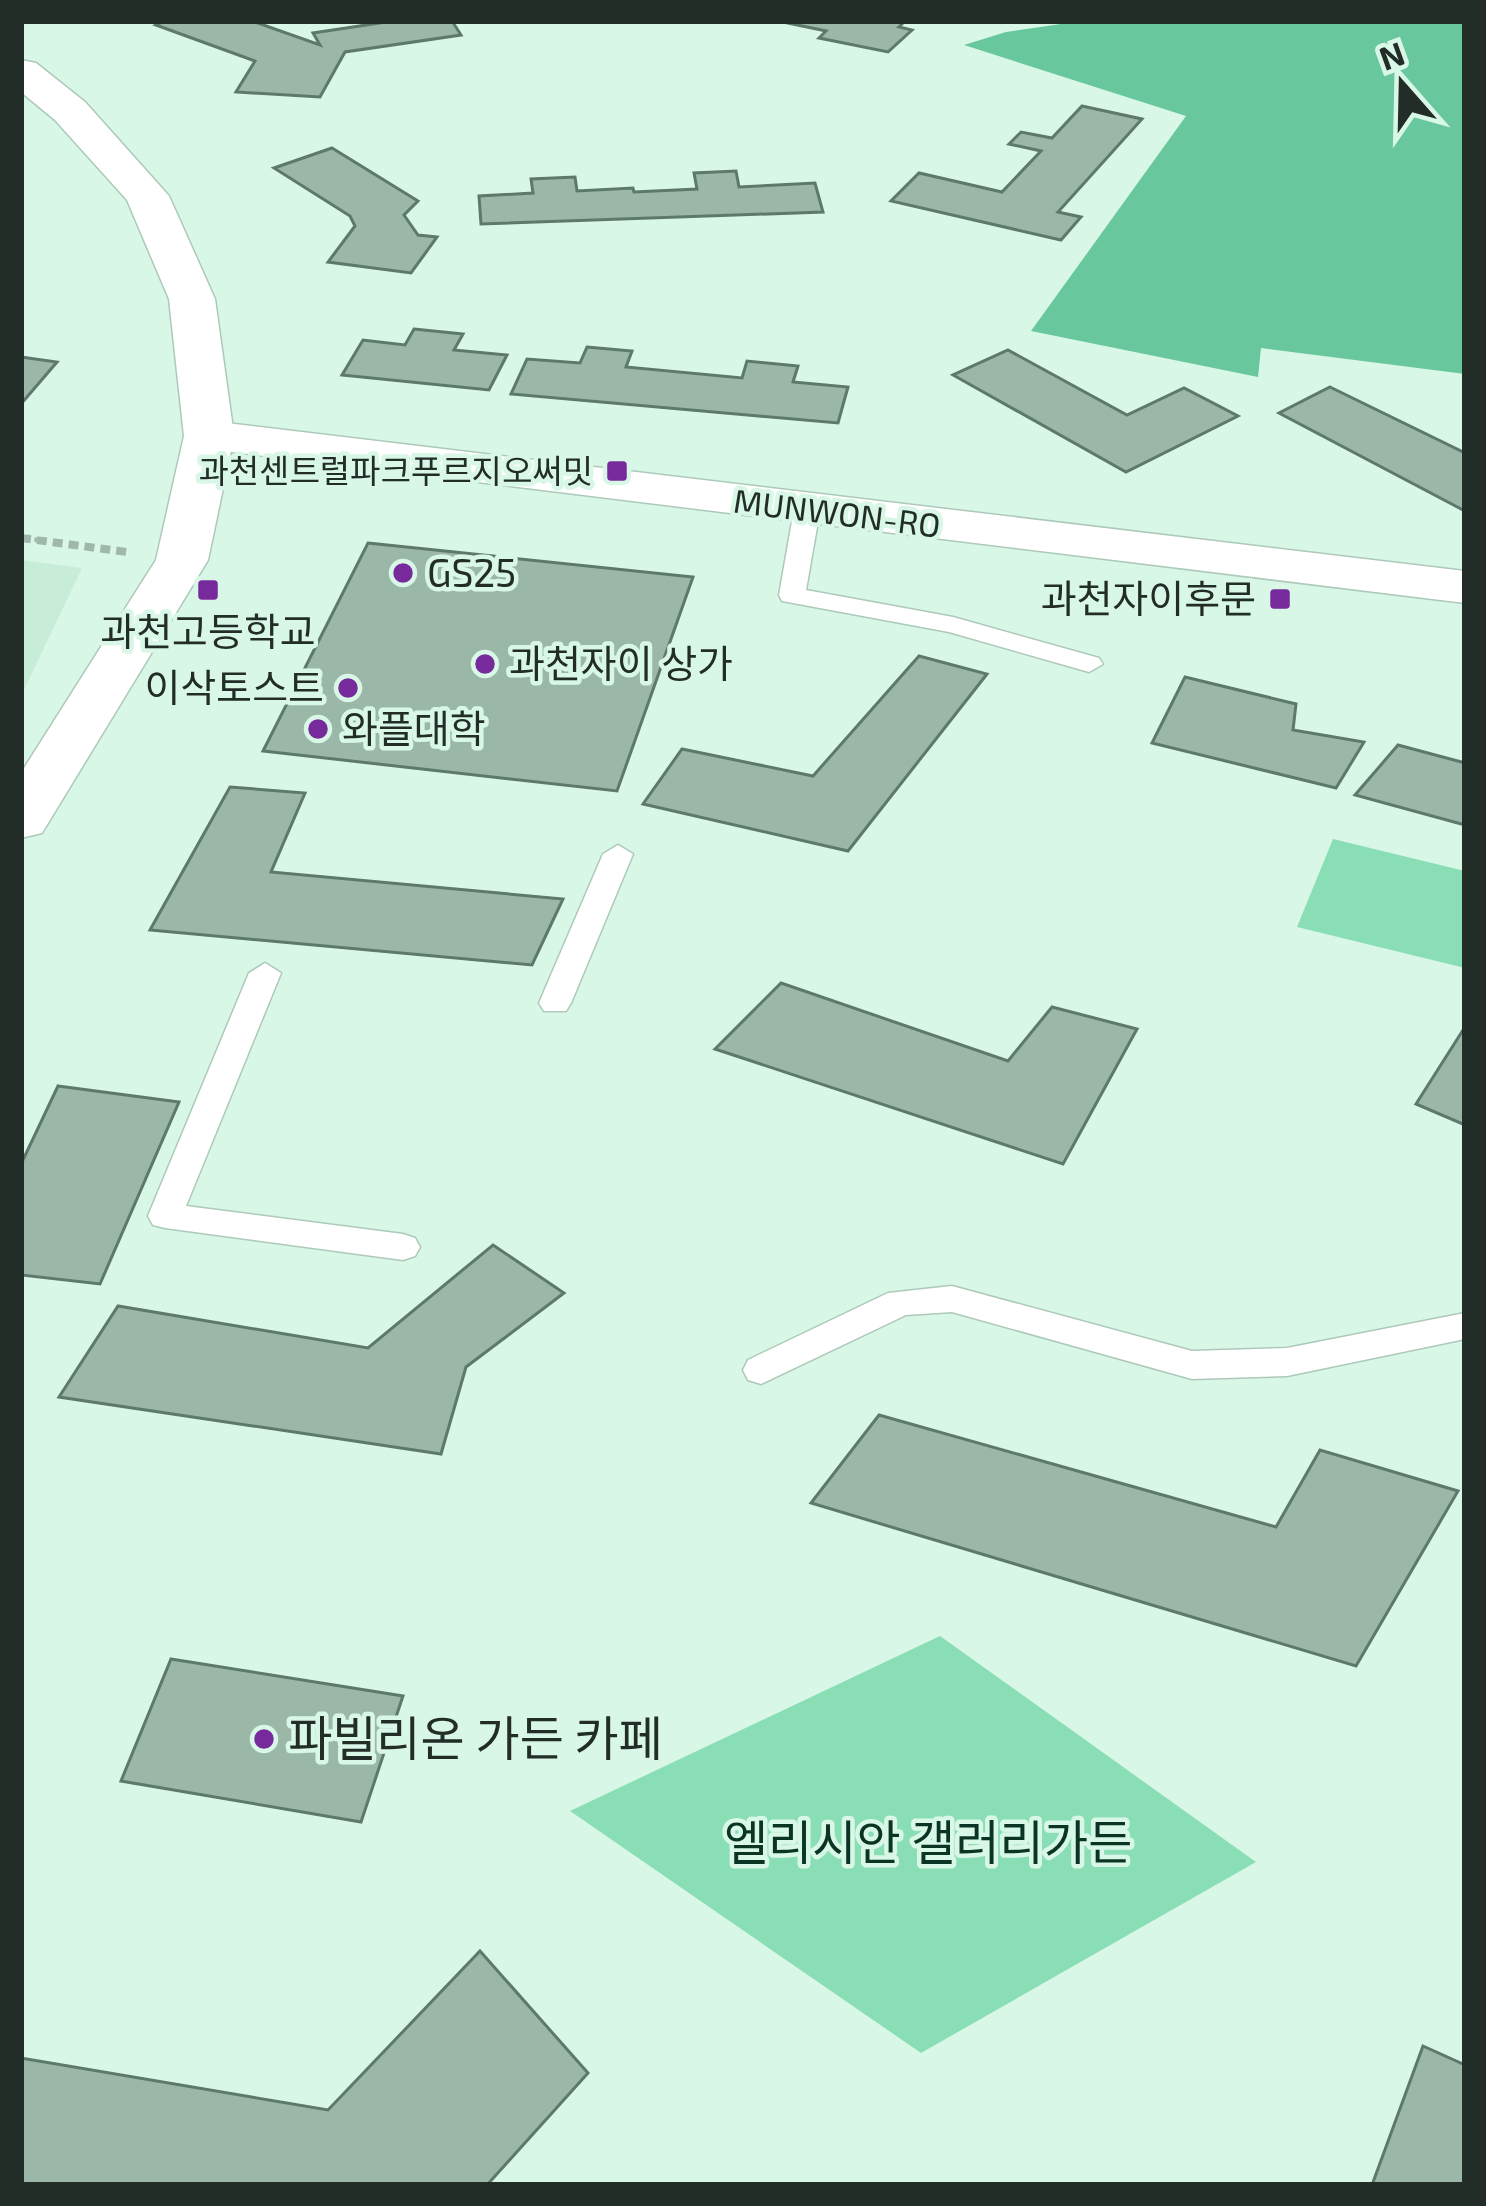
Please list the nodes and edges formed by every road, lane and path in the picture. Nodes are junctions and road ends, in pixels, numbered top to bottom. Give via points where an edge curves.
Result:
1 (21, 72) edge
2 (209, 436) junction
3 (808, 510) junction
4 (21, 538) edge
5 (182, 560) junction
6 (1465, 587) edge
7 (1089, 664) dead end
8 (21, 820) edge
9 (618, 854) dead end
10 (265, 973) dead end
11 (555, 1003) dead end
12 (403, 1247) dead end
13 (1465, 1326) edge
14 (760, 1370) dead end

1 - 2 street via 147,196 192,299
2 - 3 street, MUNWON-RO
2 - 5 street
3 - 6 street, MUNWON-RO
3 - 7 lane via 792,595 953,625
4 - 5 path
5 - 8 street
9 - 11 lane
10 - 12 lane via 165,1216
13 - 14 lane via 1287,1362 1192,1365 952,1299 901,1302

